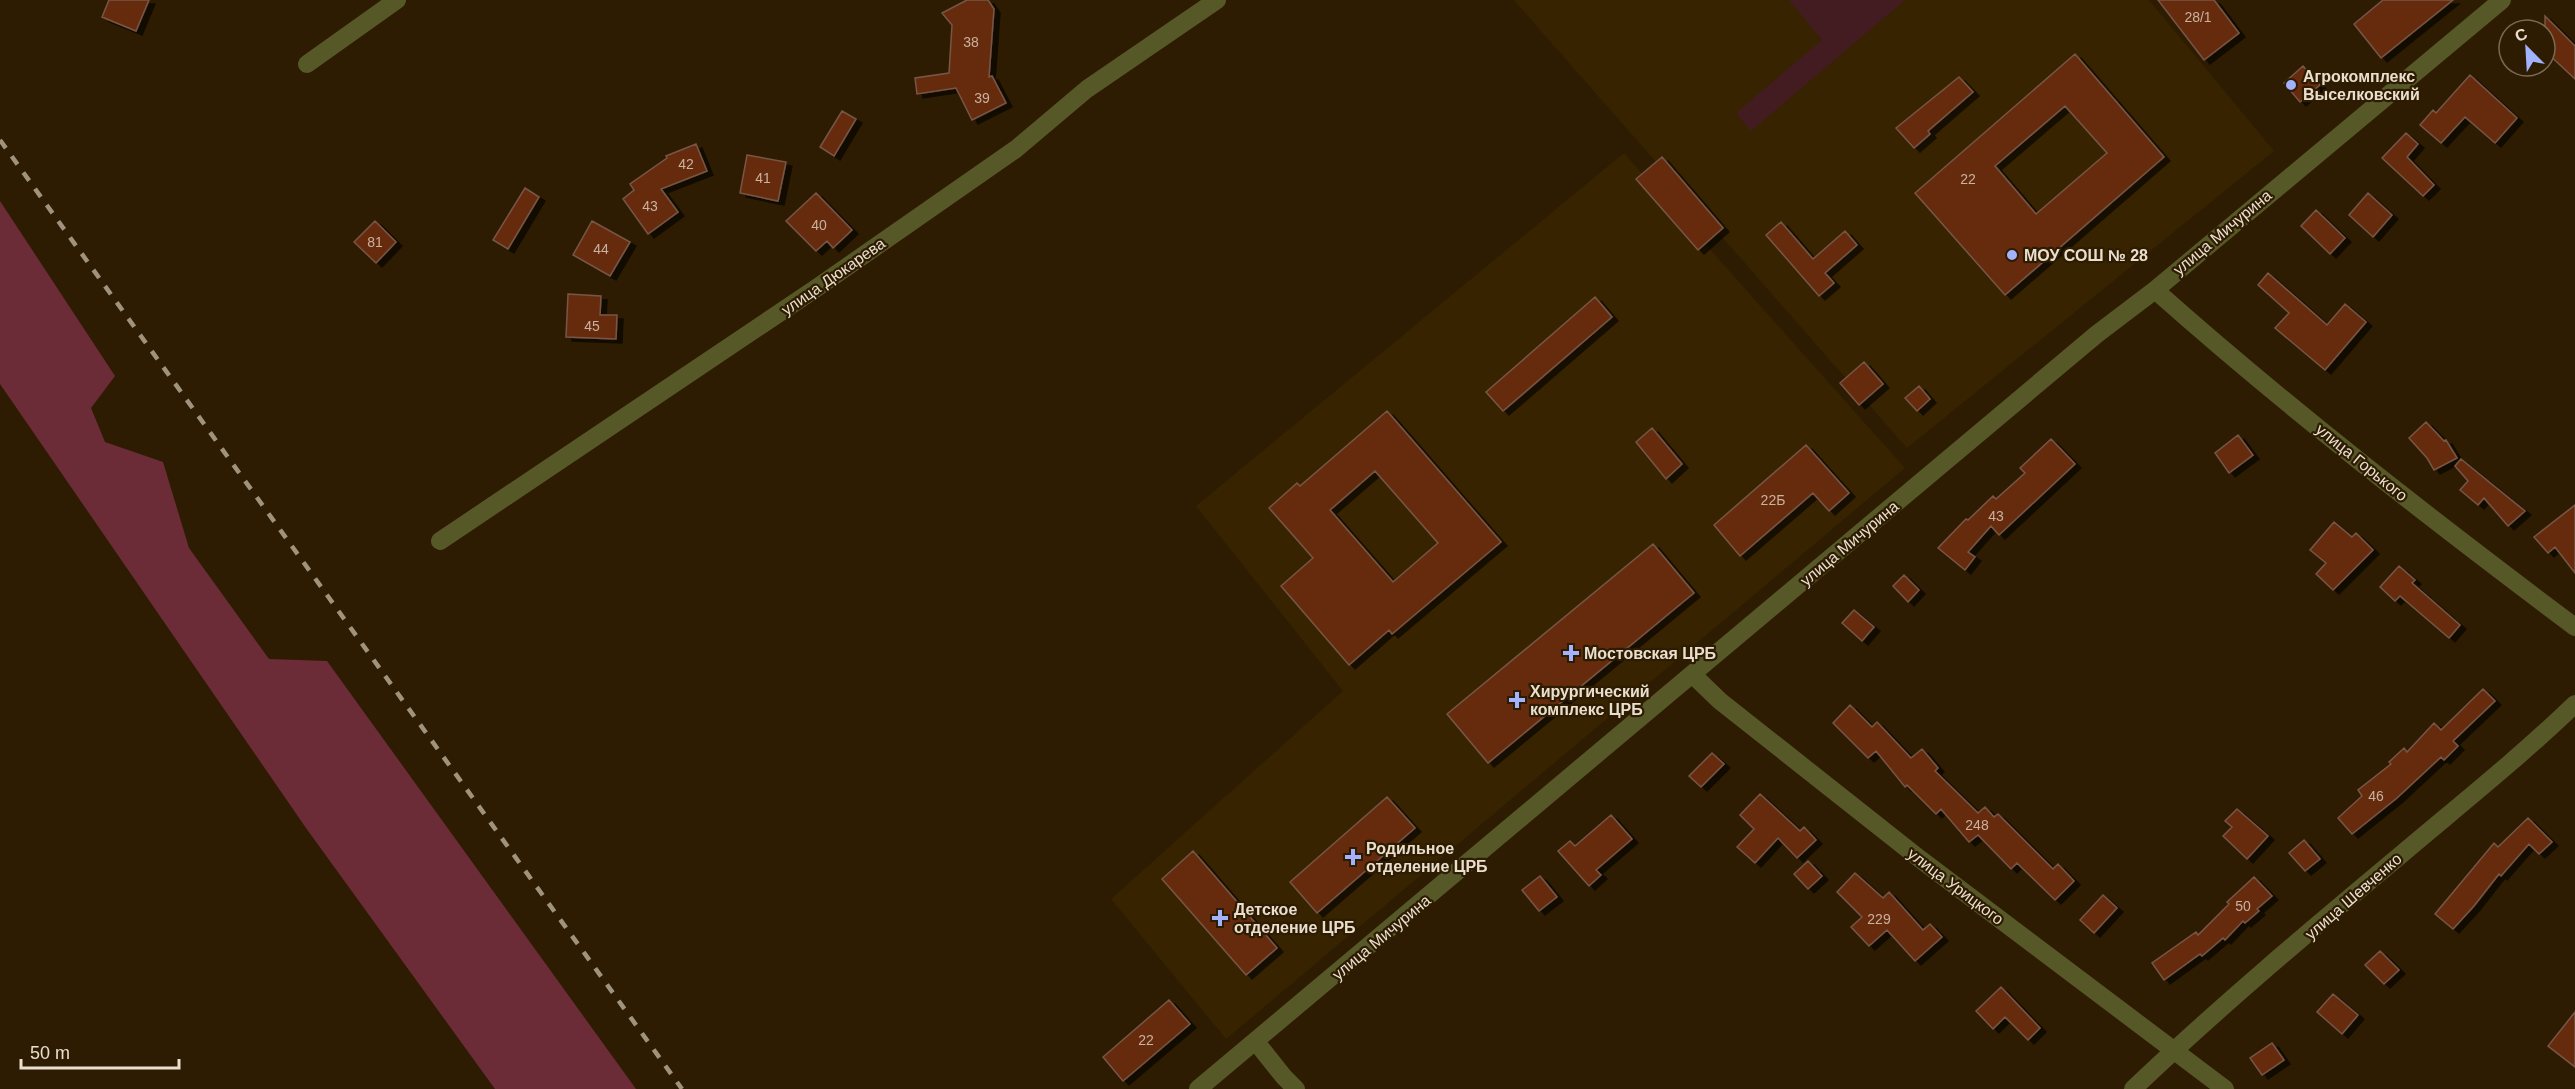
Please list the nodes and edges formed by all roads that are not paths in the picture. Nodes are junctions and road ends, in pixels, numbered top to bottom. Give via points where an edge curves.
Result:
1 (397, 0) edge
2 (1217, 0) edge
3 (2502, 0) edge
4 (307, 64) dead end
5 (2155, 290) junction
6 (440, 541) dead end
7 (2575, 627) edge
8 (1693, 675) junction
9 (2575, 704) edge
10 (1256, 1042) junction
11 (2174, 1050) junction
12 (1198, 1089) edge
13 (1296, 1089) edge
14 (2133, 1089) edge
15 (2225, 1089) edge

1 - 4 street
2 - 6 street, улица Дюкарева via 1087,89 1017,149
3 - 5 street, улица Мичурина
5 - 7 street, улица Горького via 2433,520
5 - 8 street, улица Мичурина via 2097,334
8 - 10 street, улица Мичурина
8 - 11 street, улица Урицкого via 1720,701 1902,845
9 - 11 street, улица Шевченко via 2527,750
10 - 12 street, улица Мичурина
10 - 13 street
11 - 14 street, улица Шевченко
11 - 15 street, улица Урицкого

